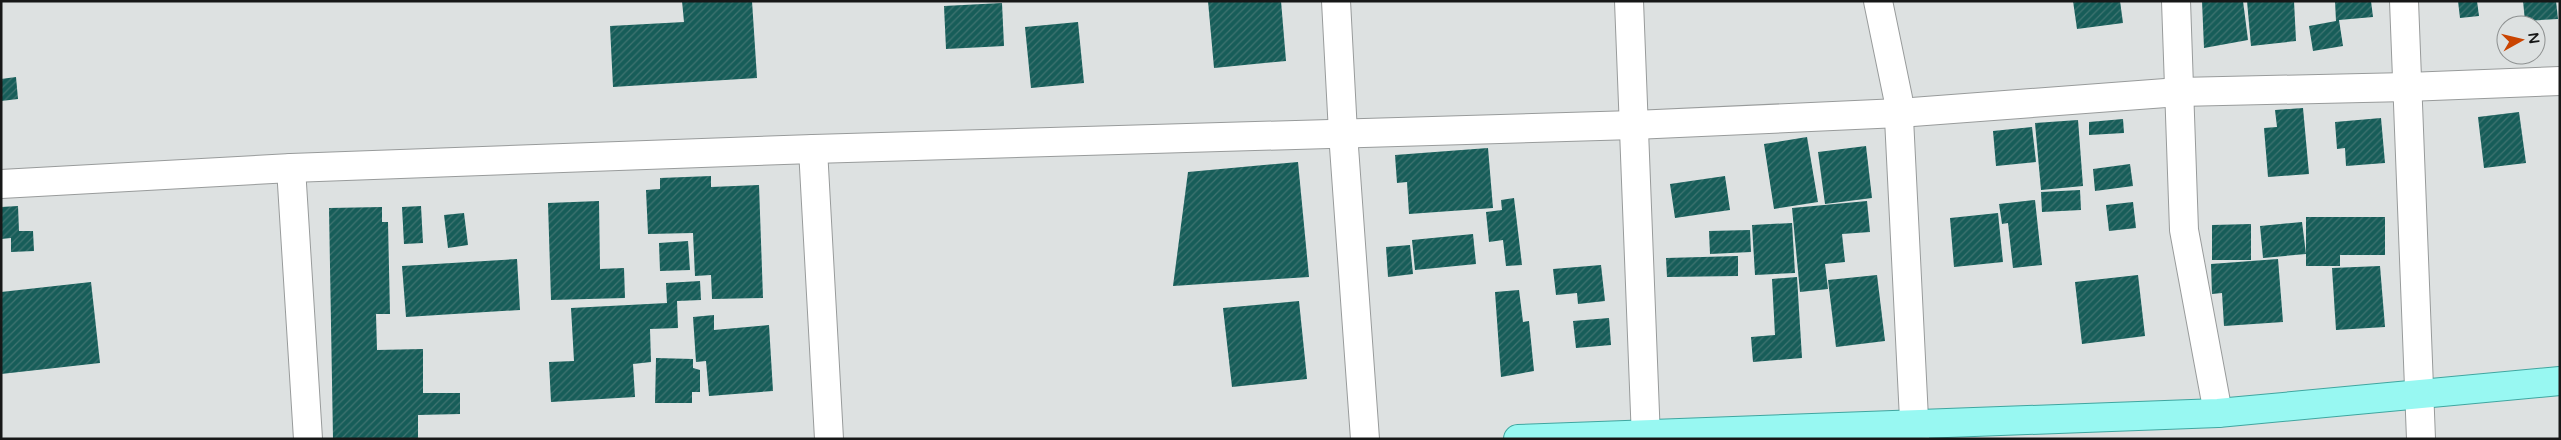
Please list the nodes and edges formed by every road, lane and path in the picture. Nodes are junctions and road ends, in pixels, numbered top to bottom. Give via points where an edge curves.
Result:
1 (1336, 1) edge
2 (1629, 1) edge
3 (1878, 1) edge
4 (2176, 1) edge
5 (2404, 1) edge
6 (2560, 81) edge
7 (2407, 87) junction
8 (2179, 92) junction
9 (1899, 113) junction
10 (1634, 125) junction
11 (1343, 133) junction
12 (814, 149) junction
13 (291, 168) junction
14 (1, 184) edge
15 (2560, 381) edge
16 (2419, 393) junction
17 (2218, 413) junction
18 (1915, 432) edge
19 (1646, 437) edge
20 (308, 439) edge
21 (829, 439) edge
22 (1365, 439) edge
23 (1518, 439) edge
24 (2421, 439) edge

1 - 11 street
2 - 10 street
3 - 9 street
4 - 8 street
5 - 7 street
6 - 7 street
7 - 8 street
7 - 16 street
8 - 9 street
8 - 17 street via 2184,230
9 - 10 street
9 - 18 street
10 - 11 street
10 - 19 street
11 - 12 street
11 - 22 street
12 - 13 street
12 - 21 street
13 - 14 street
13 - 20 street
15 - 16 main road
16 - 17 main road
16 - 24 street
17 - 18 main road
18 - 19 main road
19 - 23 main road

